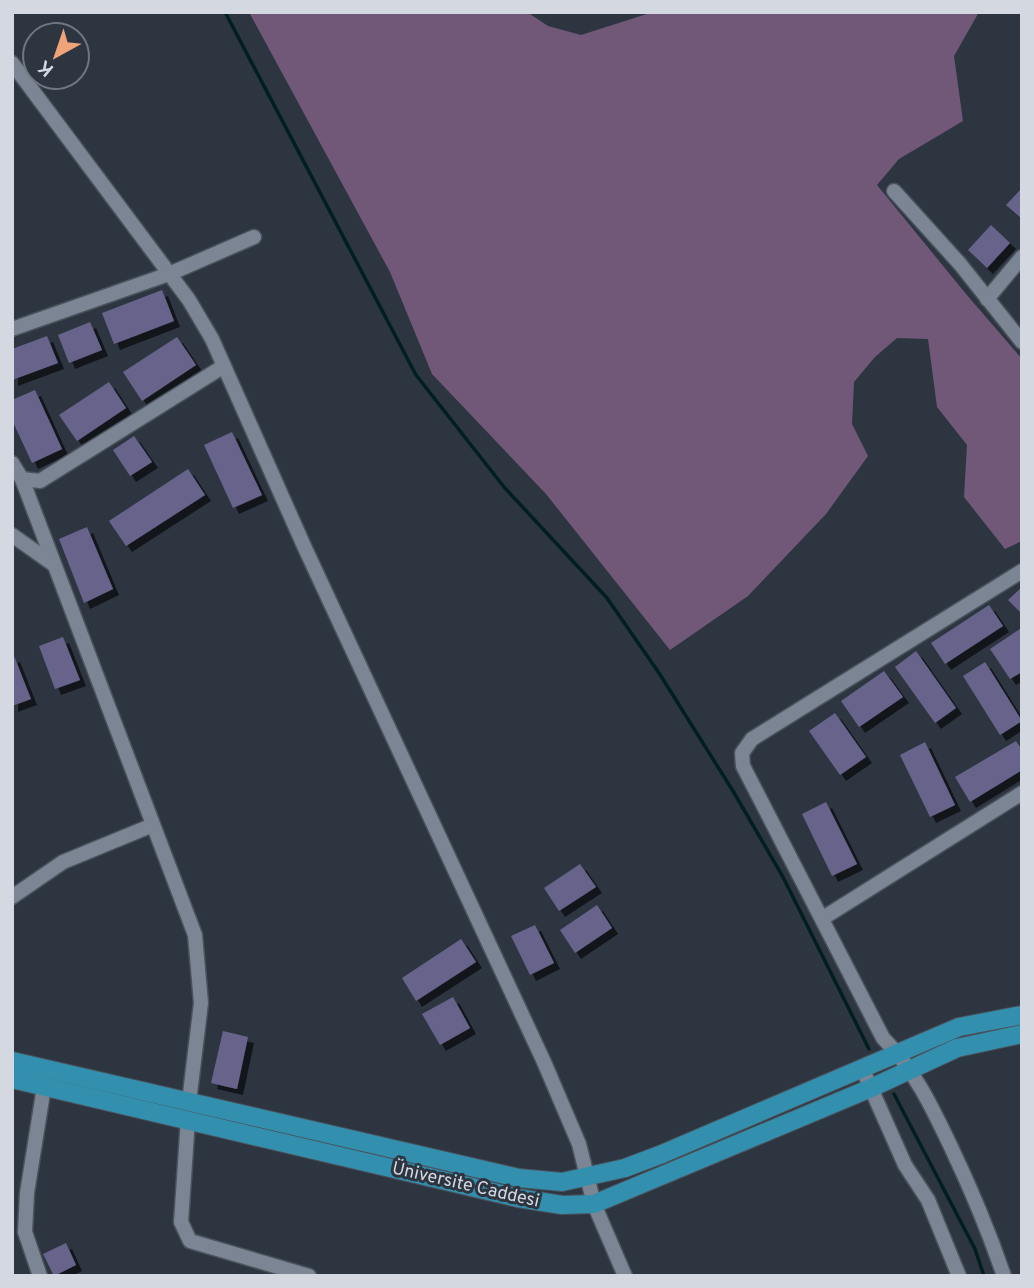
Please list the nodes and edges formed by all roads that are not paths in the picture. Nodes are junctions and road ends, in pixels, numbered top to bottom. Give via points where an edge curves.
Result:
1 (12, 63) edge
2 (894, 191) dead end
3 (254, 237) dead end
4 (1022, 257) edge
5 (169, 274) junction
6 (986, 299) junction
7 (12, 329) edge
8 (1022, 342) edge
9 (224, 366) junction
10 (12, 463) edge
11 (22, 479) junction
12 (12, 535) edge
13 (53, 564) junction
14 (1022, 571) edge
15 (1022, 793) edge
16 (153, 825) junction
17 (12, 897) edge
18 (823, 918) junction
19 (1022, 1015) edge
20 (1022, 1034) edge
21 (898, 1053) junction
22 (12, 1061) edge
23 (862, 1068) junction
24 (910, 1069) junction
25 (12, 1079) edge
26 (44, 1087) junction
27 (871, 1088) junction
28 (189, 1111) junction
29 (587, 1175) junction
30 (594, 1204) junction
31 (40, 1276) edge
32 (309, 1276) edge
33 (625, 1276) edge
34 (959, 1276) edge
35 (1004, 1276) edge

1 - 5 street
2 - 6 street
3 - 5 street
4 - 6 street
5 - 7 street
5 - 9 street via 190,300
6 - 8 street
9 - 11 street via 40,481
9 - 29 street via 544,1062 579,1144
10 - 11 street
11 - 13 street
12 - 13 street
13 - 16 street
14 - 18 street via 752,739 742,753 743,766
15 - 18 street
16 - 17 street via 63,862
16 - 28 street via 195,935 201,1003
18 - 21 street via 883,1038
19 - 21 main road via 960,1027
20 - 24 main road, Üniversite Caddesi via 957,1048
21 - 23 main road
21 - 24 street
22 - 28 main road
23 - 27 street
23 - 29 main road via 662,1154 625,1168
24 - 27 main road, Üniversite Caddesi
24 - 35 street via 959,1164
25 - 26 main road, Üniversite Caddesi
26 - 28 main road, Üniversite Caddesi
26 - 31 street via 25,1232
27 - 30 main road, Üniversite Caddesi
27 - 34 street via 905,1165 928,1200
28 - 29 main road via 519,1178 562,1182
28 - 30 main road, Üniversite Caddesi via 518,1198 562,1205
28 - 32 street via 181,1222 190,1241
29 - 30 street
30 - 33 street

